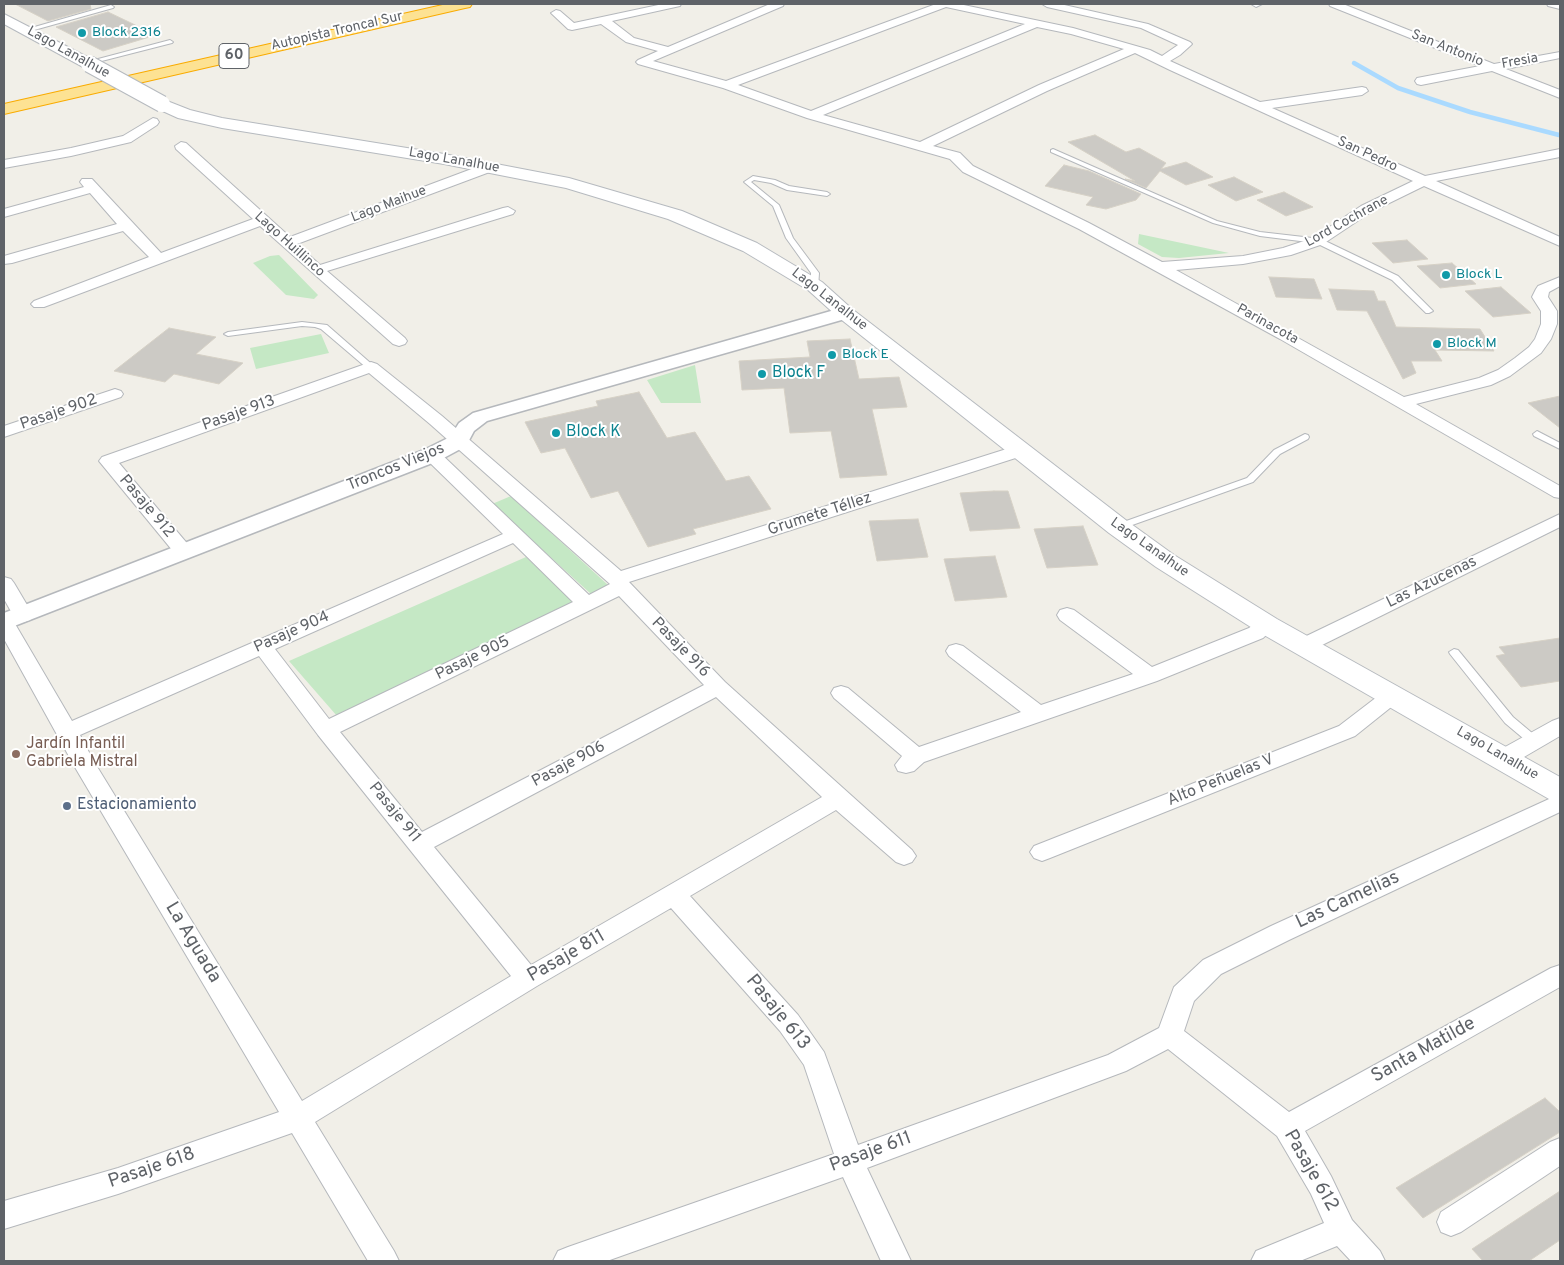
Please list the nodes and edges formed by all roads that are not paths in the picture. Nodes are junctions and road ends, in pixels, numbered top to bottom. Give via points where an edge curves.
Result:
1 (432, 4) edge
2 (465, 4) edge
3 (676, 4) edge
4 (779, 4) edge
5 (945, 4) edge
6 (1366, 4) edge
7 (1552, 4) edge
8 (1045, 5) edge
9 (1339, 6) edge
10 (1560, 6) edge
11 (111, 7) dead end
12 (1021, 11) dead end
13 (556, 13) dead end
14 (1005, 16) junction
15 (4, 18) edge
16 (604, 21) junction
17 (1037, 23) junction
18 (27, 30) junction
19 (170, 42) dead end
20 (1134, 49) junction
21 (670, 51) junction
22 (1560, 55) edge
23 (1161, 61) junction
24 (88, 64) junction
25 (1492, 68) junction
26 (1421, 81) dead end
27 (727, 85) junction
28 (1362, 91) dead end
29 (1560, 94) edge
30 (4, 101) edge
31 (1260, 106) junction
32 (4, 109) edge
33 (811, 116) junction
34 (153, 122) dead end
35 (181, 146) dead end
36 (922, 146) junction
37 (1053, 151) dead end
38 (1560, 153) edge
39 (4, 164) edge
40 (490, 167) junction
41 (1423, 181) junction
42 (827, 194) dead end
43 (508, 211) dead end
44 (4, 213) edge
45 (262, 220) junction
46 (126, 226) junction
47 (1318, 241) junction
48 (1560, 242) edge
49 (288, 243) junction
50 (158, 258) junction
51 (7, 260) dead end
52 (1159, 267) junction
53 (317, 270) junction
54 (1560, 281) edge
55 (816, 286) junction
56 (39, 304) dead end
57 (1428, 311) dead end
58 (846, 313) junction
59 (228, 334) dead end
60 (399, 341) dead end
61 (371, 368) junction
62 (115, 394) dead end
63 (1402, 402) junction
64 (4, 432) edge
65 (1537, 434) dead end
66 (1304, 437) dead end
67 (458, 441) junction
68 (1560, 446) edge
69 (1022, 450) junction
70 (432, 455) junction
71 (108, 461) joint
72 (1560, 492) edge
73 (1560, 520) edge
74 (1118, 527) junction
75 (516, 535) junction
76 (184, 552) junction
77 (619, 583) junction
78 (4, 584) edge
79 (587, 604) junction
80 (1067, 615) dead end
81 (10, 620) edge
82 (1267, 625) junction
83 (262, 646) junction
84 (1303, 646) junction
85 (956, 651) dead end
86 (1454, 652) dead end
87 (1150, 676) junction
88 (718, 687) junction
89 (841, 693) dead end
90 (1393, 695) junction
91 (1038, 714) junction
92 (1560, 726) edge
93 (326, 730) junction
94 (68, 732) junction
95 (1534, 741) junction
96 (1504, 758) junction
97 (1560, 791) edge
98 (838, 798) junction
99 (1560, 802) edge
100 (420, 844) junction
101 (1042, 852) dead end
102 (904, 856) dead end
103 (674, 895) junction
104 (1560, 975) edge
105 (528, 979) junction
106 (1170, 1035) junction
107 (298, 1118) junction
108 (1287, 1127) junction
109 (1560, 1151) edge
110 (850, 1161) junction
111 (4, 1215) edge
112 (1451, 1222) dead end
113 (1342, 1230) junction
114 (384, 1261) edge
115 (568, 1261) edge
116 (896, 1261) edge
117 (1266, 1261) edge
118 (1370, 1261) edge

1 - 30 highway, Autopista Troncal Sur / 60
2 - 32 highway, Autopista Troncal Sur / 60
3 - 16 street
4 - 21 street
5 - 14 street, San Pedro
5 - 27 street
6 - 9 street
7 - 10 street
8 - 23 street via 1144,26 1186,44 1176,54
9 - 25 street, San Antonio
11 - 18 lane
12 - 14 street
13 - 16 street via 572,27
14 - 17 street, San Pedro
15 - 18 main road, Lago Lanalhue
16 - 21 street via 630,40
17 - 20 street, San Pedro
17 - 33 street
18 - 24 main road, Lago Lanalhue
19 - 24 lane
20 - 23 street, San Pedro
20 - 36 street
21 - 27 street, Parinacota via 642,62
22 - 25 street, Fresia
23 - 31 street, San Pedro
24 - 40 main road, Lago Lanalhue, bridge via 184,114 222,124
25 - 26 street, Fresia
25 - 29 street, San Antonio
27 - 33 street, Parinacota
28 - 31 street
31 - 41 street, San Pedro
33 - 36 street, Parinacota
34 - 39 street via 127,139
35 - 45 street, Lago Huillinco
36 - 52 street, Parinacota via 955,156 968,168
37 - 47 lane via 1215,222 1260,234
38 - 41 street, Lord Cochrane
40 - 49 street, Lago Maihue
40 - 55 main road, Lago Lanalhue via 569,183 675,215 750,247
41 - 47 street, Lord Cochrane via 1366,209
41 - 48 street, San Pedro
42 - 55 lane via 787,188 773,181 753,178 747,182 776,205 790,238 815,273
43 - 53 street
44 - 46 street via 89,185
45 - 49 street, Lago Huillinco
45 - 50 street
46 - 50 street
46 - 51 street
47 - 52 street, Lord Cochrane via 1286,252 1243,260
47 - 57 lane via 1395,278
49 - 53 street, Lago Huillinco
50 - 56 street
52 - 63 street, Parinacota
53 - 60 street, Lago Huillinco
54 - 63 street via 1543,289 1540,296 1550,311 1549,324 1535,350 1522,361 1485,382
55 - 58 main road, Lago Lanalhue
58 - 67 street, Troncos Viejos via 480,417 466,427
58 - 69 main road, Lago Lanalhue
59 - 61 lane via 302,324 324,327
61 - 67 street, Pasaje 916
61 - 71 street, Pasaje 913
62 - 64 street, Pasaje 902
63 - 72 street, Parinacota
65 - 68 lane
66 - 74 lane via 1277,452 1250,480
67 - 70 street, Troncos Viejos
67 - 77 street, Pasaje 916
69 - 74 main road, Lago Lanalhue
69 - 77 street, Grumete Téllez
70 - 75 street
70 - 76 street, Troncos Viejos
71 - 76 street, Pasaje 912
73 - 84 street, Las Azucenas
74 - 82 main road, Lago Lanalhue via 1165,561
75 - 79 street
75 - 83 street, Pasaje 904
76 - 81 street, Troncos Viejos
77 - 79 street, Pasaje 905
77 - 88 street, Pasaje 916
78 - 81 street, La Aguada
79 - 93 street, Pasaje 905
80 - 87 street
81 - 94 street, La Aguada
82 - 84 main road, Lago Lanalhue
82 - 87 street via 1256,633
83 - 93 street, Pasaje 911
83 - 94 street, Pasaje 904
84 - 90 main road, Lago Lanalhue
85 - 91 street
86 - 95 lane via 1509,720
87 - 91 street
88 - 98 street, Pasaje 916
88 - 100 street, Pasaje 906
89 - 91 street via 911,761
90 - 96 main road, Lago Lanalhue
90 - 101 street, Alto Peñuelas V via 1347,730
92 - 95 street
93 - 100 street, Pasaje 911
94 - 107 street, La Aguada
95 - 96 street
96 - 97 main road, Lago Lanalhue
98 - 102 street, Pasaje 916
98 - 103 street, Pasaje 811
99 - 106 street, Las Camelias via 1212,967 1183,995
100 - 105 street, Pasaje 911
103 - 105 street, Pasaje 811
103 - 110 street, Pasaje 613 via 789,1023 815,1060
104 - 108 street, Santa Matilde
105 - 107 street, Pasaje 811
106 - 108 street, Pasaje 612
106 - 110 street, Pasaje 611 via 1117,1063
107 - 111 street, Pasaje 618 via 118,1181
107 - 114 street, La Aguada
108 - 113 street, Pasaje 612 via 1321,1185
109 - 112 street
110 - 115 street, Pasaje 611
110 - 116 street, Pasaje 613
113 - 117 street
113 - 118 street, Pasaje 612

